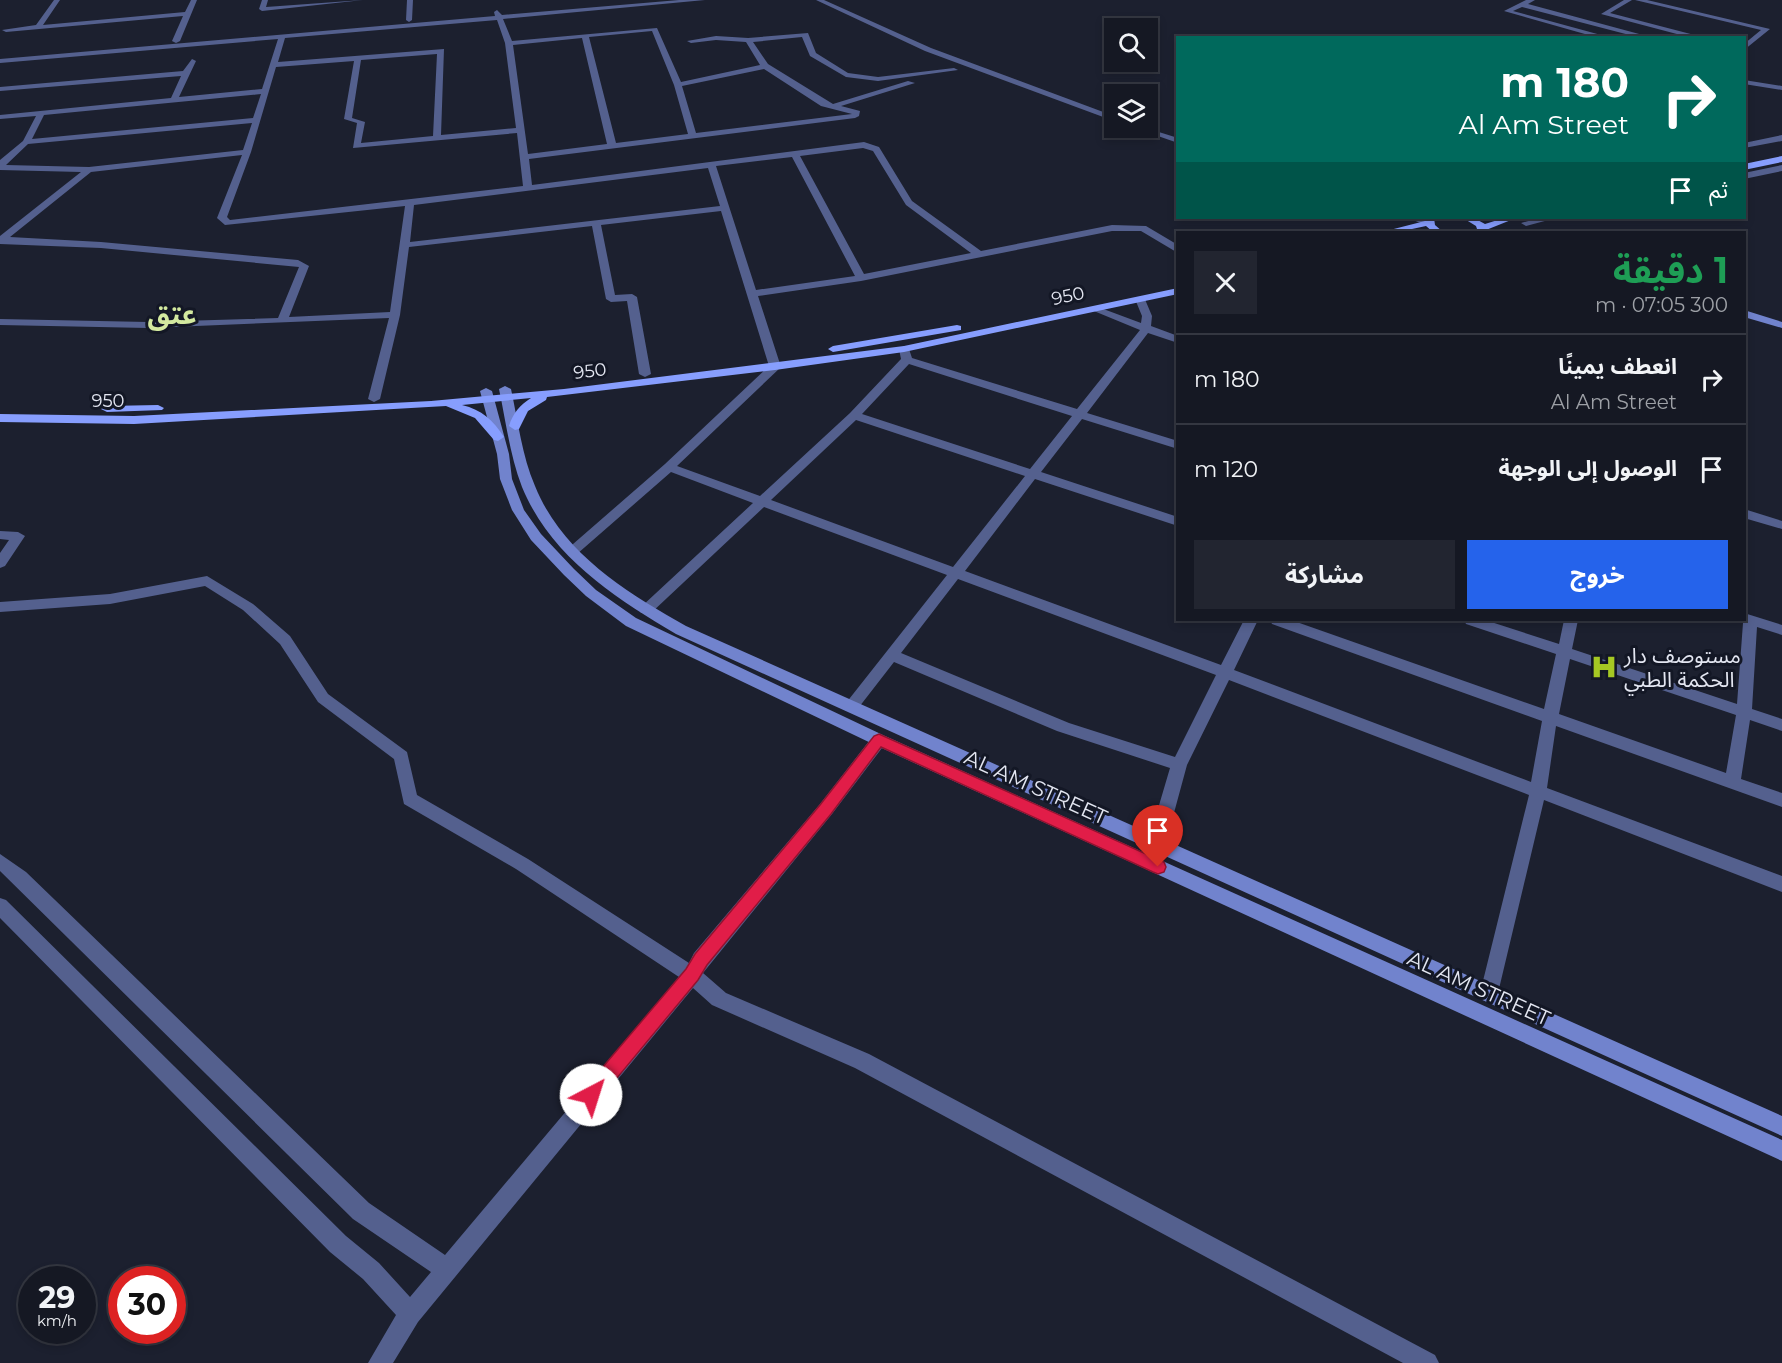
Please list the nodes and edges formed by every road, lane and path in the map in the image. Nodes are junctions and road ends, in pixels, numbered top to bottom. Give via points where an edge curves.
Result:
1 (57, 0) edge
2 (194, 0) edge
3 (265, 0) edge
4 (360, 0) edge
5 (410, 0) edge
6 (645, 0) edge
7 (694, 0) edge
8 (702, 0) edge
9 (819, 0) edge
10 (833, 0) edge
11 (1532, 0) edge
12 (1629, 0) edge
13 (1638, 0) edge
14 (338, 1) edge
15 (1522, 5) junction
16 (571, 9) junction
17 (1699, 14) junction
18 (187, 15) junction
19 (499, 15) junction
20 (409, 20) junction
21 (1692, 20) dead end
22 (1685, 26) dead end
23 (38, 27) junction
24 (6, 30) dead end
25 (1678, 31) junction
26 (1628, 32) junction
27 (276, 35) junction
28 (585, 36) junction
29 (1601, 36) edge
30 (1623, 36) edge
31 (1643, 36) edge
32 (1696, 36) edge
33 (748, 40) junction
34 (176, 41) junction
35 (691, 41) dead end
36 (509, 43) junction
37 (1746, 47) edge
38 (0, 56) edge
39 (358, 58) junction
40 (0, 61) edge
41 (192, 61) dead end
42 (966, 62) junction
43 (273, 65) junction
44 (765, 66) junction
45 (954, 70) junction
46 (186, 73) junction
47 (1746, 82) edge
48 (678, 85) junction
49 (1782, 88) edge
50 (0, 89) edge
51 (265, 91) junction
52 (174, 99) junction
53 (834, 106) junction
54 (1104, 109) edge
55 (42, 112) junction
56 (1104, 115) edge
57 (0, 117) edge
58 (257, 120) junction
59 (1158, 126) edge
60 (521, 130) junction
61 (1176, 131) edge
62 (1158, 134) edge
63 (693, 136) junction
64 (437, 138) junction
65 (1782, 138) edge
66 (1176, 140) edge
67 (26, 142) junction
68 (612, 146) junction
69 (1746, 146) edge
70 (247, 152) junction
71 (795, 154) junction
72 (524, 157) junction
73 (1782, 159) edge
74 (711, 164) junction
75 (0, 166) edge
76 (1746, 167) edge
77 (1782, 168) edge
78 (89, 170) junction
79 (1746, 176) edge
80 (528, 188) junction
81 (410, 203) junction
82 (725, 208) junction
83 (1470, 219) edge
84 (1509, 219) edge
85 (1546, 219) edge
86 (1429, 220) edge
87 (596, 223) junction
88 (1526, 223) dead end
89 (1390, 231) edge
90 (1484, 231) edge
91 (1, 241) edge
92 (405, 245) junction
93 (1176, 249) edge
94 (978, 254) junction
95 (861, 278) junction
96 (1176, 283) edge
97 (1176, 291) edge
98 (752, 294) junction
99 (1140, 299) junction
100 (1089, 305) junction
101 (1746, 314) edge
102 (395, 315) junction
103 (282, 321) junction
104 (1746, 321) edge
105 (0, 322) edge
106 (1782, 325) edge
107 (1145, 330) junction
108 (1782, 332) edge
109 (1176, 339) edge
110 (905, 354) junction
111 (774, 363) junction
112 (645, 374) junction
113 (564, 392) junction
114 (506, 394) junction
115 (486, 395) junction
116 (374, 399) junction
117 (431, 404) junction
118 (0, 408) edge
119 (1080, 413) junction
120 (854, 415) junction
121 (0, 418) edge
122 (515, 426) junction
123 (498, 437) junction
124 (1176, 444) edge
125 (669, 467) junction
126 (1032, 474) junction
127 (761, 502) junction
128 (1746, 514) edge
129 (1176, 521) edge
130 (1782, 525) edge
131 (0, 535) edge
132 (572, 551) junction
133 (0, 563) edge
134 (954, 573) junction
135 (0, 607) edge
136 (646, 610) junction
137 (1747, 619) edge
138 (1251, 621) edge
139 (1281, 621) edge
140 (1474, 621) edge
141 (1571, 621) edge
142 (1782, 630) edge
143 (1563, 650) junction
144 (892, 655) junction
145 (1227, 673) junction
146 (851, 707) junction
147 (1744, 712) junction
148 (1550, 718) junction
149 (1782, 725) edge
150 (879, 740) junction
151 (1179, 765) junction
152 (1732, 783) junction
153 (1538, 791) junction
154 (1782, 800) edge
155 (1156, 846) junction
156 (0, 861) edge
157 (1782, 884) edge
158 (0, 906) edge
159 (692, 975) junction
160 (1489, 993) junction
161 (1782, 1126) edge
162 (1782, 1151) edge
163 (447, 1269) junction
164 (410, 1314) junction
165 (380, 1363) edge
166 (1427, 1363) edge

1 - 23 street
2 - 18 street
3 - 14 street via 262,9
4 - 14 street
5 - 20 street
6 - 16 street
7 - 8 street
7 - 16 street
9 - 42 street
10 - 42 street
11 - 15 street
12 - 25 street via 1604,14
13 - 17 street
15 - 26 street
15 - 29 street via 1507,11
16 - 19 street
17 - 21 street
17 - 37 street via 1766,29
18 - 23 street
18 - 34 street
19 - 20 street
19 - 27 street
19 - 36 street
20 - 27 street
22 - 25 street
23 - 24 street
25 - 32 street
26 - 30 street
26 - 31 street
27 - 34 street
27 - 40 street
27 - 43 street
28 - 36 street
28 - 48 street via 655,29
28 - 68 street
33 - 35 street
33 - 44 street
33 - 45 street via 805,35 813,54 846,75 864,79
34 - 38 street
36 - 60 street
39 - 43 street
39 - 64 street via 441,51
39 - 64 street via 348,119 361,122 356,146
41 - 46 street
42 - 45 street
42 - 54 street
42 - 56 street
43 - 51 street
44 - 48 street
44 - 53 street via 824,104
45 - 53 street
46 - 50 street
46 - 52 street
47 - 49 street
48 - 63 street
51 - 52 street
51 - 58 street
52 - 55 street
53 - 63 street via 857,113
55 - 57 street
55 - 67 street
58 - 67 street
58 - 70 street
59 - 61 street
60 - 64 street
60 - 72 street
62 - 66 street
63 - 68 street
65 - 69 street
67 - 75 street
68 - 72 street
70 - 78 street
70 - 81 street via 222,218 228,223
71 - 74 street
71 - 94 street via 873,147 909,203
71 - 95 street
72 - 80 street
73 - 76 main road
74 - 80 street
74 - 82 street
75 - 78 street
77 - 79 street
78 - 91 street
80 - 81 street
81 - 92 street
82 - 87 street
82 - 98 street
83 - 90 main road
84 - 90 main road
85 - 88 street
86 - 89 main road
87 - 92 street
87 - 112 street via 611,299 632,297
91 - 103 street via 100,245 298,263 304,266
92 - 102 street
93 - 94 street via 1143,228 1131,226
94 - 95 street
95 - 98 street
96 - 100 main road, 950
97 - 99 main road, 950 / 950
98 - 111 street
99 - 100 main road, 950 / 950
99 - 107 street via 1147,316
100 - 107 street
100 - 110 main road, 950 / 950
100 - 111 main road, 950
101 - 106 main road
102 - 103 street
102 - 116 street
103 - 105 street via 63,326
104 - 108 main road
107 - 109 street
107 - 119 street
110 - 111 main road, 950 / 950
110 - 119 street
110 - 120 street
111 - 112 main road, 950
111 - 113 main road, 950 / 950
111 - 125 street
112 - 114 main road, 950
113 - 114 main road, 950 / 950
113 - 122 main road via 529,404 517,417
114 - 115 main road, 950 / 950
114 - 122 main road, AL AM STREET
115 - 116 main road, 950
115 - 117 main road, 950 / 950
115 - 123 main road, AL AM STREET
116 - 118 main road, 950 via 143,409
117 - 121 main road, 950 / 950 via 134,420
117 - 123 main road via 476,413 491,424
119 - 124 street
119 - 126 street
120 - 126 street
120 - 127 street
122 - 132 main road, AL AM STREET via 529,489 546,523
123 - 150 main road, AL AM STREET via 506,479 518,510 536,537 591,593 631,622
125 - 127 street
125 - 132 street
126 - 129 street
126 - 134 street
127 - 134 street
127 - 136 street
128 - 130 street
131 - 133 street via 18,536
132 - 136 main road, AL AM STREET via 603,580
134 - 144 street
134 - 145 street
135 - 159 street via 110,599 207,581 248,607 285,640 323,698 401,756 410,799 522,864
136 - 146 main road, AL AM STREET via 681,630
137 - 142 street
137 - 147 street
138 - 145 street
139 - 148 street
140 - 143 street
141 - 143 street
143 - 147 street
143 - 148 street
144 - 146 street
144 - 151 street via 1064,727
145 - 151 street
145 - 153 street
146 - 155 main road, AL AM STREET
147 - 149 street
147 - 152 street
148 - 152 street
148 - 153 street
150 - 159 street
150 - 162 main road, AL AM STREET
151 - 155 street
152 - 154 street
153 - 157 street
153 - 160 street
155 - 160 main road, AL AM STREET
156 - 163 street via 362,1211
158 - 164 street
159 - 163 street
159 - 166 street via 719,999 862,1060
160 - 161 main road, AL AM STREET
163 - 164 street
164 - 165 street

